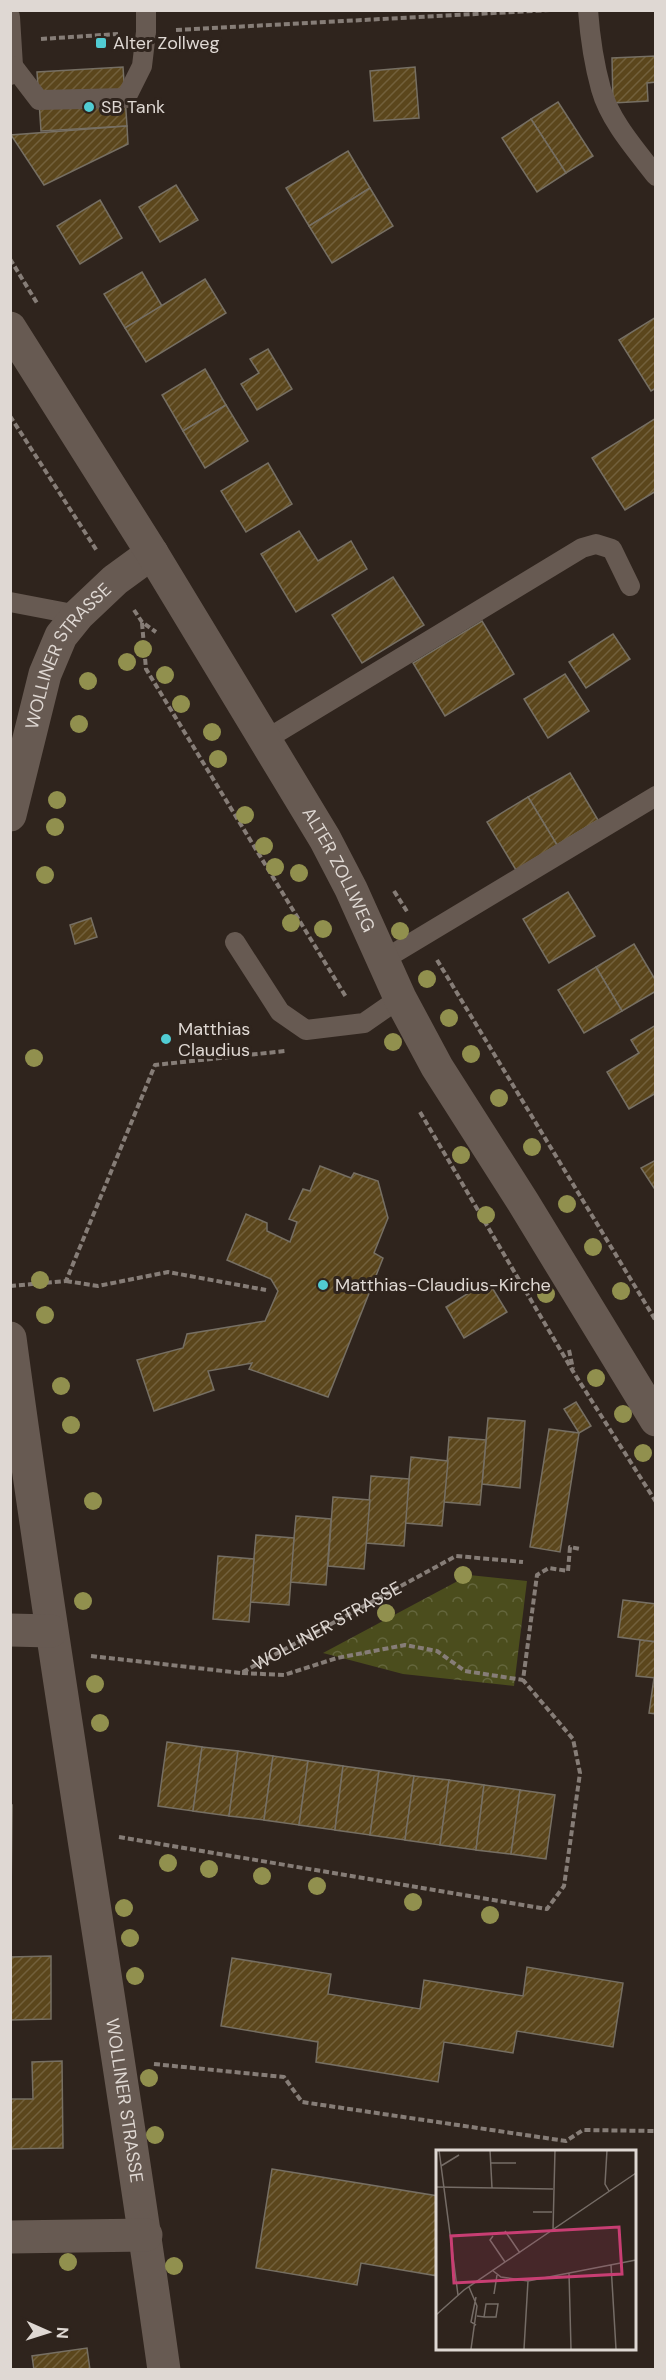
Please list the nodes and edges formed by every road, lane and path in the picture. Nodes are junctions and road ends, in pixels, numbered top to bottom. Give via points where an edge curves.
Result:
1 (146, 10) edge
2 (550, 10) edge
3 (588, 10) edge
4 (10, 17) edge
5 (146, 32) junction
6 (12, 41) edge
7 (12, 71) edge
8 (656, 176) edge
9 (10, 328) edge
10 (10, 416) edge
11 (152, 553) junction
12 (116, 580) junction
13 (630, 586) dead end
14 (10, 602) edge
15 (78, 615) junction
16 (266, 740) junction
17 (656, 796) edge
18 (10, 815) edge
19 (235, 942) dead end
20 (383, 960) junction
21 (400, 998) junction
22 (364, 1023) junction
23 (306, 1030) junction
24 (468, 1195) dead end
25 (66, 1281) junction
26 (10, 1286) edge
27 (266, 1290) dead end
28 (10, 1338) edge
29 (656, 1420) edge
30 (656, 1502) edge
31 (580, 1549) dead end
32 (523, 1562) dead end
33 (10, 1630) edge
34 (53, 1641) junction
35 (241, 1673) junction
36 (524, 1680) junction
37 (82, 1831) junction
38 (119, 2060) junction
39 (656, 2133) edge
40 (146, 2235) junction
41 (10, 2237) edge
42 (164, 2370) edge

1 - 5 lane
2 - 5 path
3 - 8 lane via 601,91 616,122
4 - 6 lane
5 - 6 path
5 - 7 lane via 142,66 126,98 39,100
6 - 7 lane
9 - 11 street, ALTER ZOLLWEG
10 - 12 path
11 - 12 street, WOLLINER STRASSE
11 - 16 street, ALTER ZOLLWEG
12 - 15 street, WOLLINER STRASSE
12 - 22 path via 142,622 146,669
13 - 16 lane via 612,549 596,544 582,548
14 - 15 lane
15 - 18 street, WOLLINER STRASSE via 61,636 45,674
16 - 20 street, ALTER ZOLLWEG via 325,839
17 - 20 lane
19 - 23 lane via 280,1012
20 - 21 street, ALTER ZOLLWEG
21 - 22 lane
21 - 29 street, ALTER ZOLLWEG via 437,1067
22 - 23 lane
23 - 25 path via 303,1049 155,1065
24 - 30 path
25 - 26 path
25 - 27 path via 98,1286 168,1272
28 - 34 street, WOLLINER STRASSE
31 - 36 path via 570,1547 568,1571 549,1568 537,1575
32 - 35 path, WOLLINER STRASSE via 456,1556
33 - 34 street
34 - 35 path, WOLLINER STRASSE
34 - 37 street, WOLLINER STRASSE
35 - 36 path via 284,1675 337,1658 405,1645 437,1651 465,1671
36 - 37 path via 573,1739 580,1773 564,1886 547,1909
37 - 38 street, WOLLINER STRASSE
38 - 39 path via 284,2077 302,2102 566,2141 584,2130
38 - 40 street, WOLLINER STRASSE
40 - 41 street
40 - 42 street, WOLLINER STRASSE

